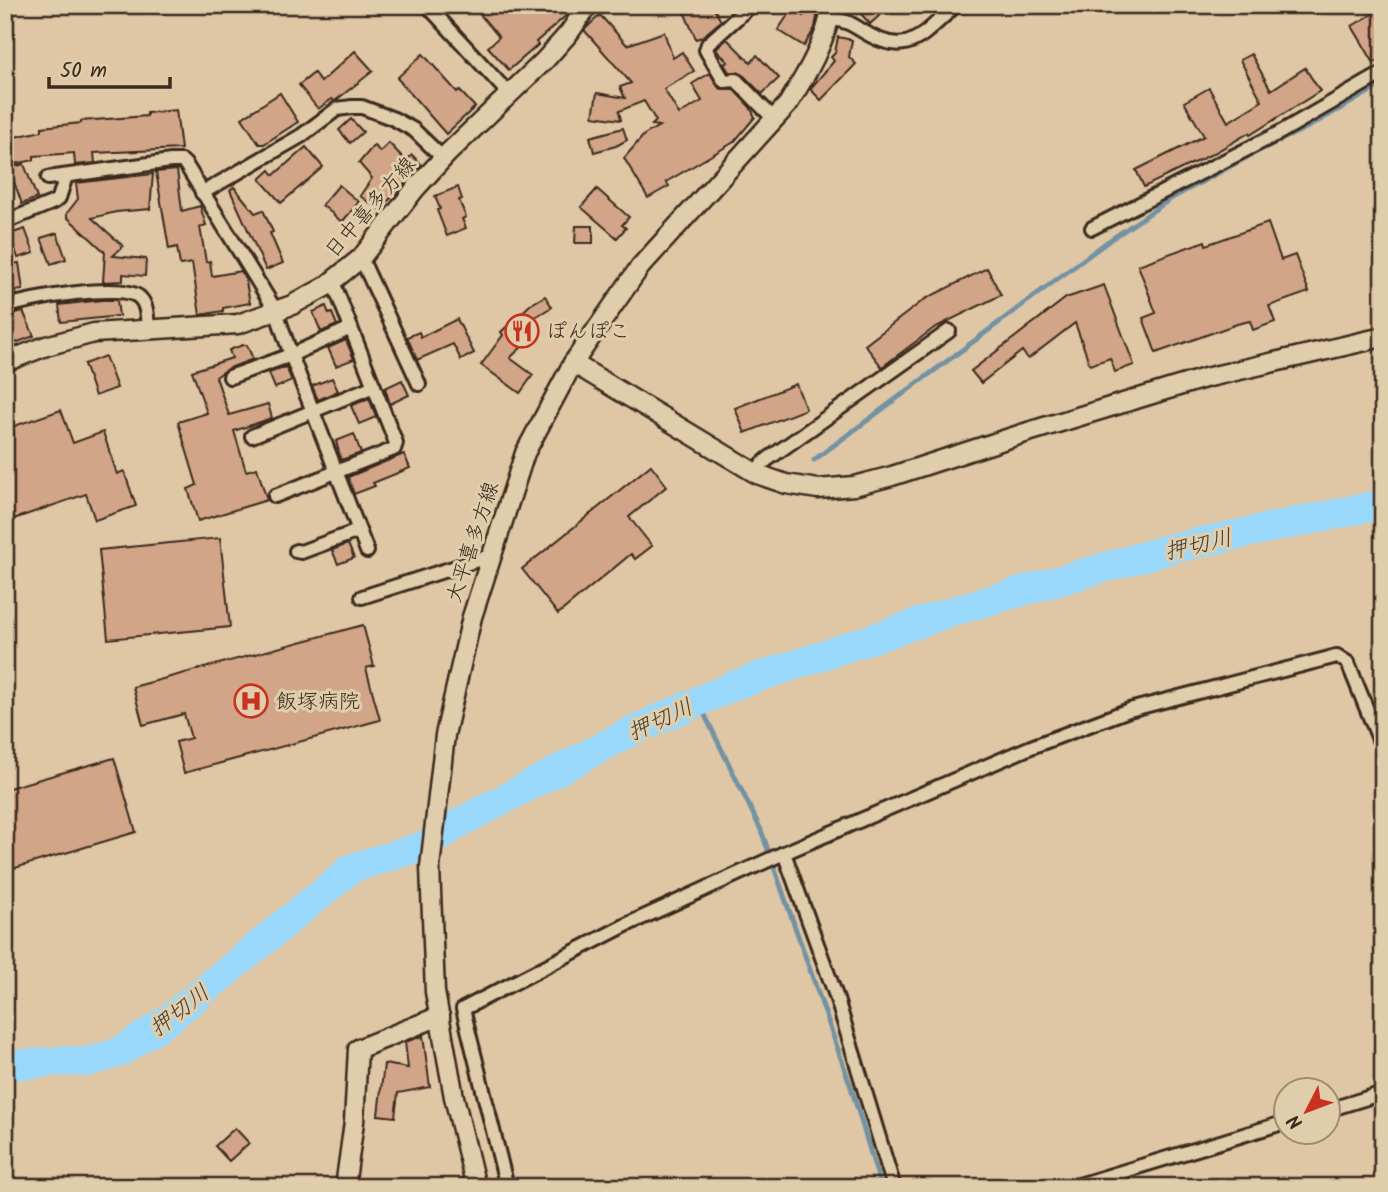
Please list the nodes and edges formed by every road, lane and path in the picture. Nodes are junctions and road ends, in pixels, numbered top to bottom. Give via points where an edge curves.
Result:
1 (427, 5) edge
2 (588, 5) edge
3 (751, 5) edge
4 (956, 5) edge
5 (831, 13) edge
6 (1383, 73) edge
7 (509, 94) junction
8 (775, 120) junction
9 (443, 158) junction
10 (66, 176) junction
11 (48, 178) dead end
12 (202, 193) junction
13 (5, 222) edge
14 (1092, 228) dead end
15 (361, 258) junction
16 (333, 282) junction
17 (5, 307) edge
18 (276, 311) junction
19 (351, 328) junction
20 (148, 330) junction
21 (948, 331) dead end
22 (1383, 337) edge
23 (291, 355) junction
24 (5, 362) edge
25 (573, 363) junction
26 (230, 377) dead end
27 (419, 384) dead end
28 (374, 386) junction
29 (313, 413) junction
30 (252, 436) dead end
31 (335, 472) junction
32 (757, 474) junction
33 (275, 496) dead end
34 (358, 530) junction
35 (296, 551) dead end
36 (367, 551) dead end
37 (490, 556) junction
38 (362, 597) dead end
39 (1383, 749) edge
40 (784, 853) junction
41 (440, 1016) junction
42 (1383, 1093) edge
43 (1342, 1106) edge
44 (1272, 1126) edge
45 (345, 1187) edge
46 (476, 1187) edge
47 (507, 1187) edge
48 (894, 1187) edge
49 (1072, 1187) edge

1 - 7 street
2 - 7 main road, 日中喜多方線 via 553,51
3 - 8 street via 706,50 724,82 736,80
4 - 5 street via 907,44 886,44
5 - 8 main road, 大平喜多方線 via 803,80
6 - 14 street via 1279,133
7 - 9 main road, 日中喜多方線
8 - 25 main road, 大平喜多方線 via 640,267
9 - 12 street via 414,130 352,107 337,110
9 - 15 main road, 日中喜多方線
10 - 11 street
10 - 12 street via 182,161
10 - 13 street via 54,202
12 - 18 street
15 - 16 main road, 日中喜多方線
15 - 27 street
16 - 18 main road, 日中喜多方線
16 - 19 street
17 - 20 street via 88,292 129,292 144,303
18 - 20 main road, 日中喜多方線 via 238,324
18 - 23 street
19 - 23 street
19 - 28 street
20 - 24 main road, 日中喜多方線 via 94,333
21 - 32 street via 768,459
22 - 32 main road via 1205,378 854,486 818,489
23 - 26 street
23 - 29 street
25 - 32 main road
25 - 37 main road, 大平喜多方線 via 525,453
28 - 29 street
28 - 31 street via 396,443 394,449
29 - 30 street
29 - 31 street
31 - 33 street
31 - 34 street
34 - 35 street
34 - 36 street
37 - 38 street
37 - 41 main road, 大平喜多方線 via 445,735 430,867
39 - 40 street via 1348,663 1337,656 1129,710
40 - 47 street via 626,925 463,1009
40 - 48 street via 836,996
41 - 45 main road via 358,1049
41 - 46 main road, 大平喜多方線
42 - 43 street
44 - 49 street

